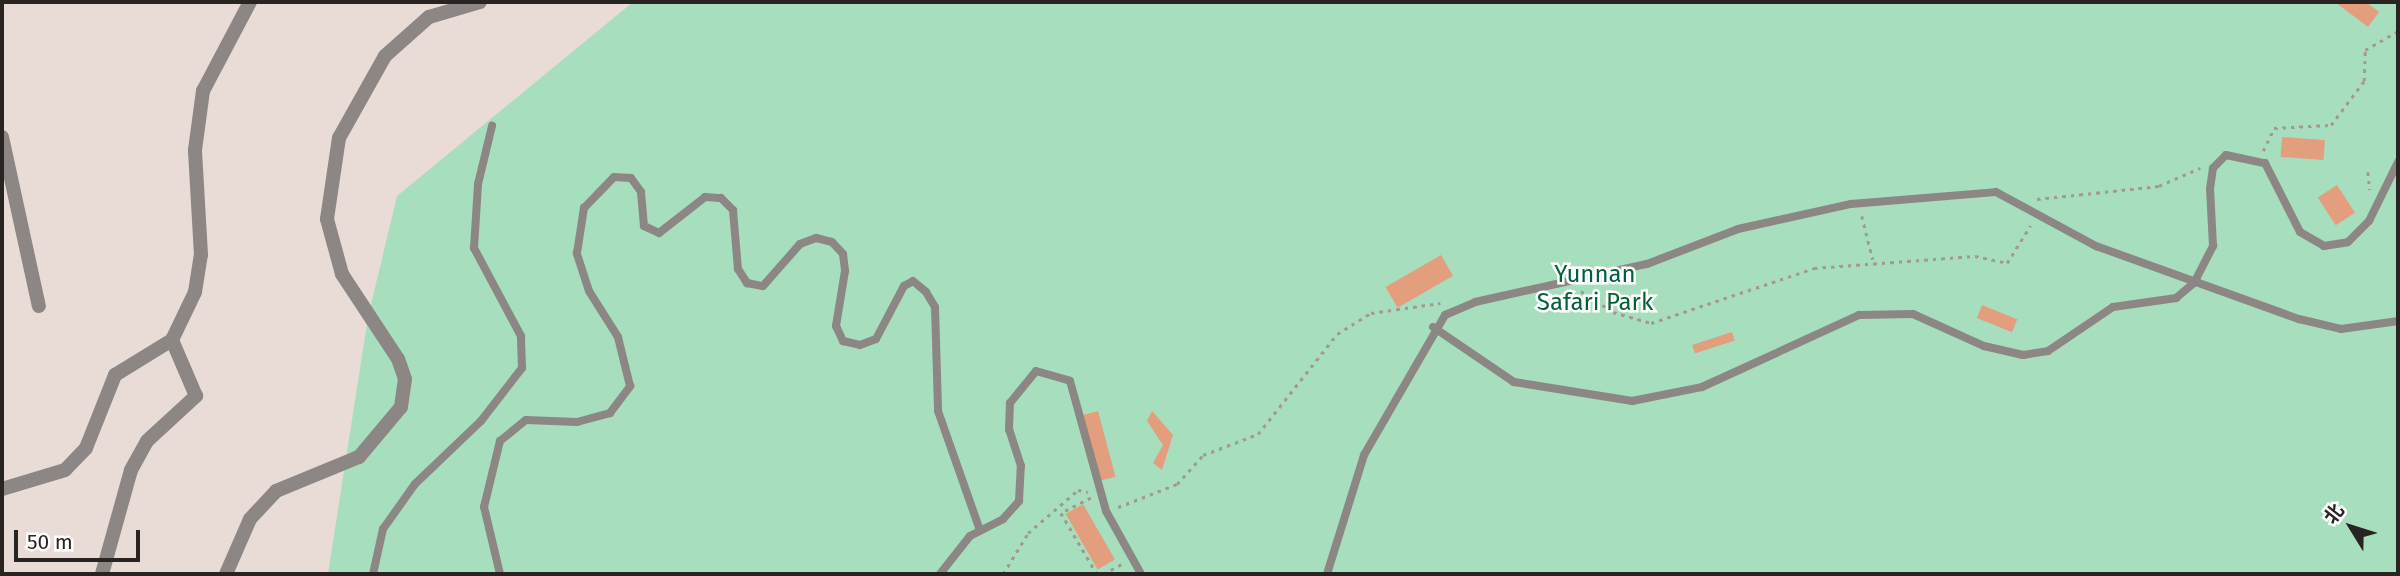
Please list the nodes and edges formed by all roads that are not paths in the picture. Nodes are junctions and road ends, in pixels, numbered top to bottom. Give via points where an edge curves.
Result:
1 (250, 2) edge
2 (480, 2) edge
3 (492, 126) dead end
4 (2, 137) edge
5 (2398, 162) edge
6 (2395, 172) edge
7 (2194, 283) junction
8 (39, 306) dead end
9 (2398, 321) edge
10 (1433, 327) junction
11 (172, 340) junction
12 (2, 489) edge
13 (980, 530) junction
14 (102, 574) edge
15 (226, 574) edge
16 (373, 574) edge
17 (500, 574) edge
18 (940, 574) edge
19 (1140, 574) edge
20 (1327, 574) edge

1 - 11 street via 203,91 195,150 201,255 195,292
2 - 15 street via 429,17 385,55 339,138 327,219 342,274 398,359 405,379 401,407 359,457 276,491 250,519
3 - 16 lane via 478,184 474,248 521,335 522,368 383,529
4 - 8 street
5 - 6 lane
6 - 7 lane via 2369,221 2347,242 2324,246 2300,232 2283,192 2259,160 2226,155 2213,168 2213,246
7 - 9 lane via 2341,329
7 - 10 lane via 2096,246 1996,192 1967,191 1859,203 1738,229 1647,264 1475,302
7 - 10 lane via 2176,298 2113,307 2048,351 2023,355 1984,346 1913,314 1859,314 1703,387 1632,401 1514,382
10 - 20 lane via 1364,455
11 - 12 street via 116,375 86,448 65,470
11 - 14 street via 196,396 147,441 131,470
13 - 17 lane via 938,411 935,307 926,292 913,281 904,286 876,339 860,345 843,341 836,326 845,271 843,254 832,242 816,238 800,244 763,286 747,284 738,268 733,210 721,198 705,197 659,233 644,226 641,192 631,178 614,177 584,208 576,253 589,291 618,337 630,386 610,413 577,422 526,420 500,441 484,507
13 - 18 lane
13 - 19 lane via 1019,501 1021,466 1009,430 1010,402 1036,371 1070,381 1106,511

